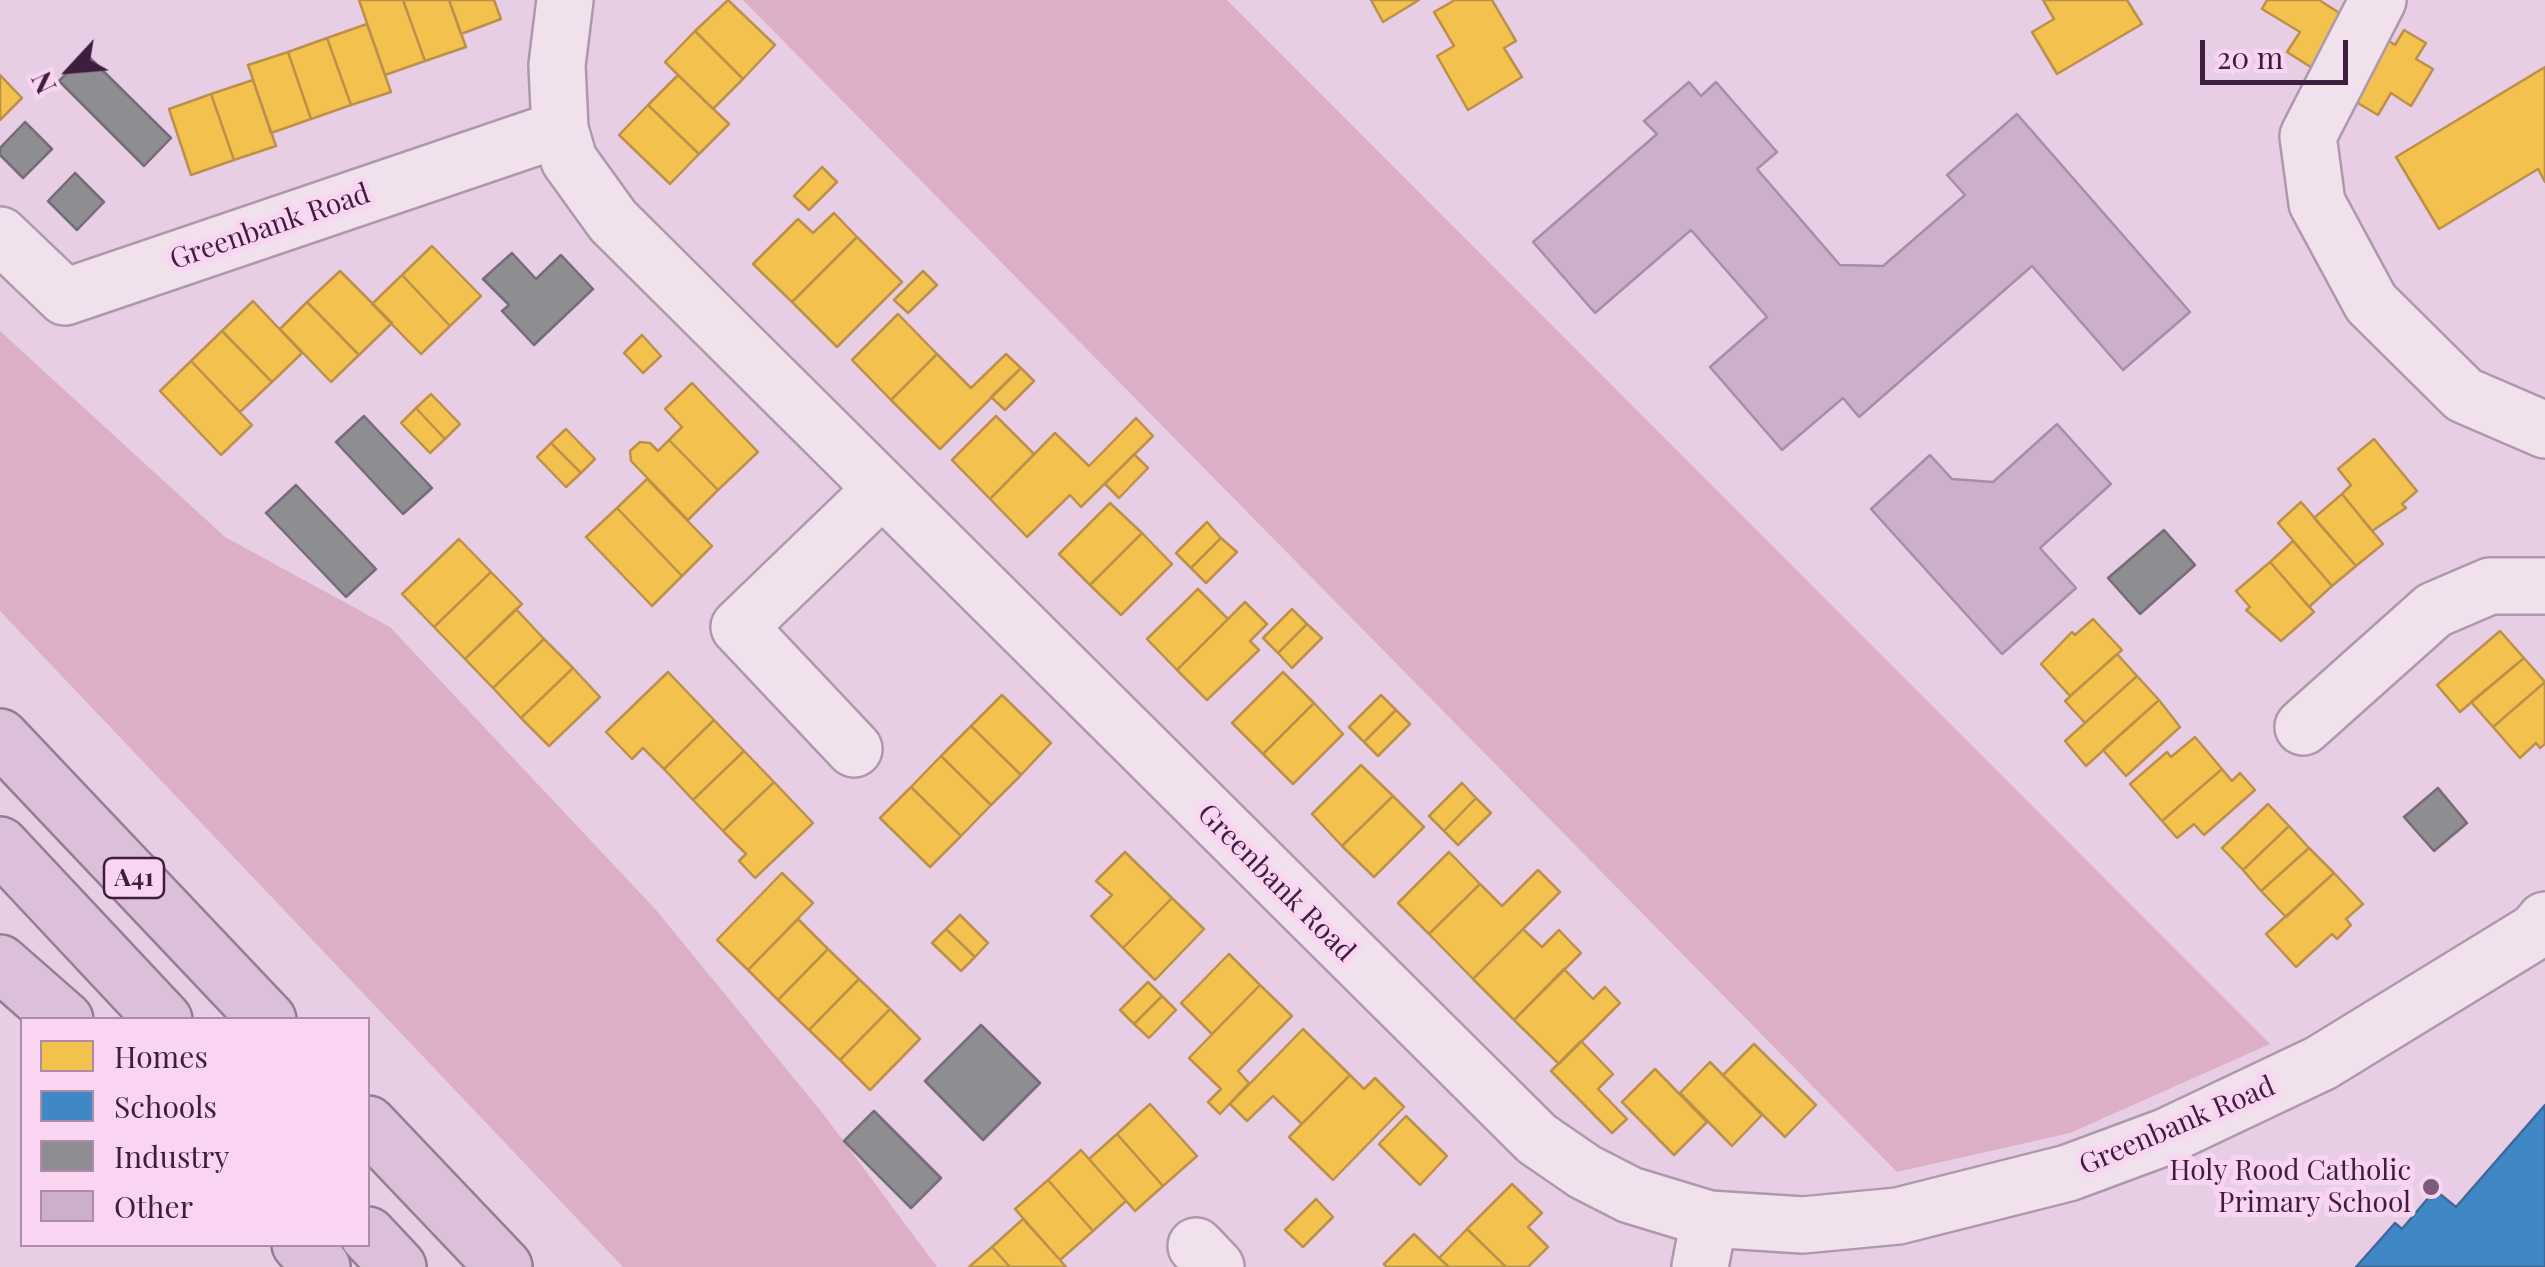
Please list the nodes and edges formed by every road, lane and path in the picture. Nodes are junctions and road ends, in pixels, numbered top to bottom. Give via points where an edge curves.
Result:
1 (565, 0) edge
2 (2378, 0) edge
3 (560, 129) junction
4 (0, 235) edge
5 (2545, 430) edge
6 (881, 490) junction
7 (2545, 586) edge
8 (2303, 727) dead end
9 (0, 738) edge
10 (854, 749) dead end
11 (0, 845) edge
12 (2545, 920) edge
13 (0, 963) edge
14 (61, 1017) edge
15 (161, 1017) edge
16 (265, 1017) edge
17 (370, 1126) edge
18 (370, 1237) edge
19 (1704, 1243) edge
20 (303, 1247) edge
21 (322, 1267) edge
22 (398, 1267) edge
23 (504, 1267) edge

1 - 3 street, Greenbank Road via 557,65
2 - 5 street via 2308,136 2316,203 2370,302 2464,395
3 - 4 street, Greenbank Road via 65,296
3 - 6 street, Greenbank Road via 570,160 613,221
6 - 10 street via 739,627
6 - 19 street, Greenbank Road via 1537,1139
7 - 8 street via 2490,586 2434,610
9 - 16 highway, A41
11 - 15 highway, A41
12 - 19 street, Greenbank Road via 2321,1063 2165,1137 2068,1173 1898,1216
13 - 14 highway
17 - 23 highway
18 - 22 highway
20 - 21 highway

